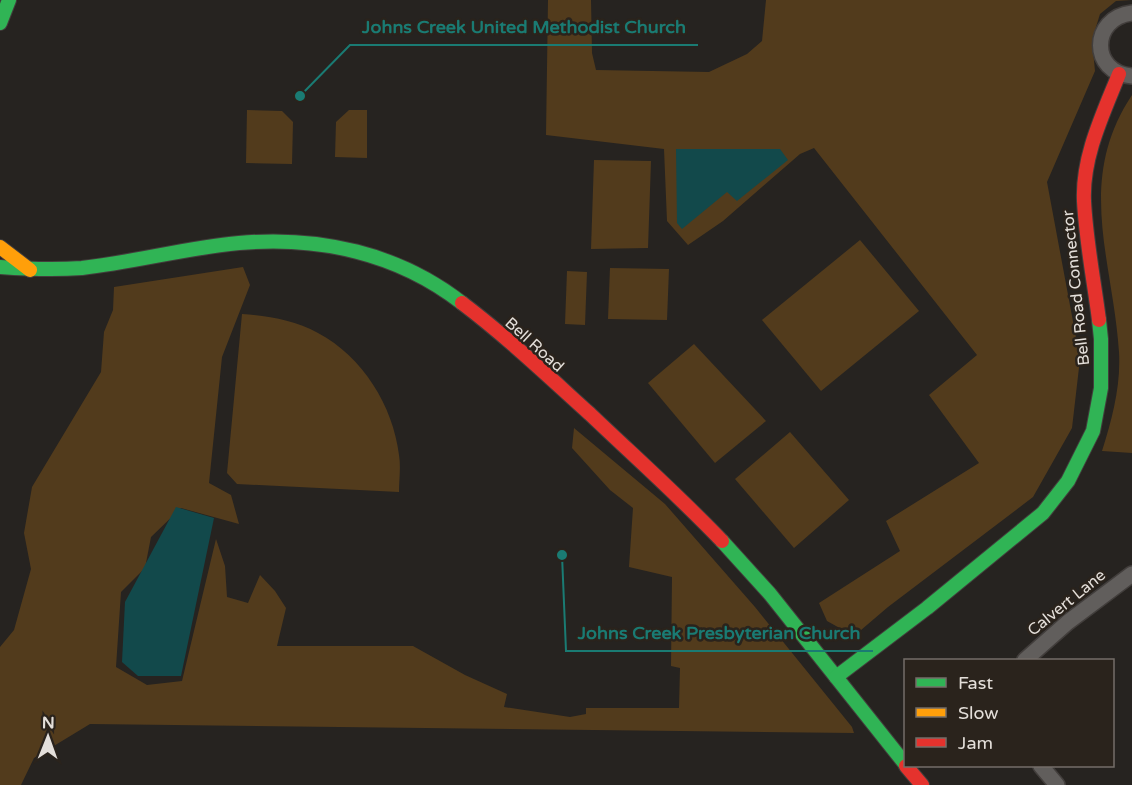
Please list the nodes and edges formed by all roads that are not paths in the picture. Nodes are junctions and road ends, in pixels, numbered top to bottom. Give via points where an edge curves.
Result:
1 (9, 0) edge
2 (1132, 13) edge
3 (0, 23) edge
4 (1126, 75) edge
5 (0, 247) edge
6 (0, 267) edge
7 (30, 270) junction
8 (1132, 574) edge
9 (1026, 659) edge
10 (836, 677) junction
11 (904, 762) edge
12 (908, 767) edge
13 (1043, 767) edge
14 (922, 785) edge
15 (1057, 785) edge

1 - 3 main road
2 - 4 street, Bell Road Connector via 1115,17 1100,39 1105,61
4 - 10 main road, Bell Road Connector via 1096,129 1084,200 1101,339 1101,388 1093,431 1068,482 1043,513
5 - 7 main road
6 - 7 main road, Bell Road
7 - 10 main road, Bell Road via 93,267 239,243 290,240 344,247 422,276 461,301 510,342 683,500 759,581
8 - 9 street, Calvert Lane
10 - 11 main road, Bell Road
12 - 14 main road, Bell Road
13 - 15 street

